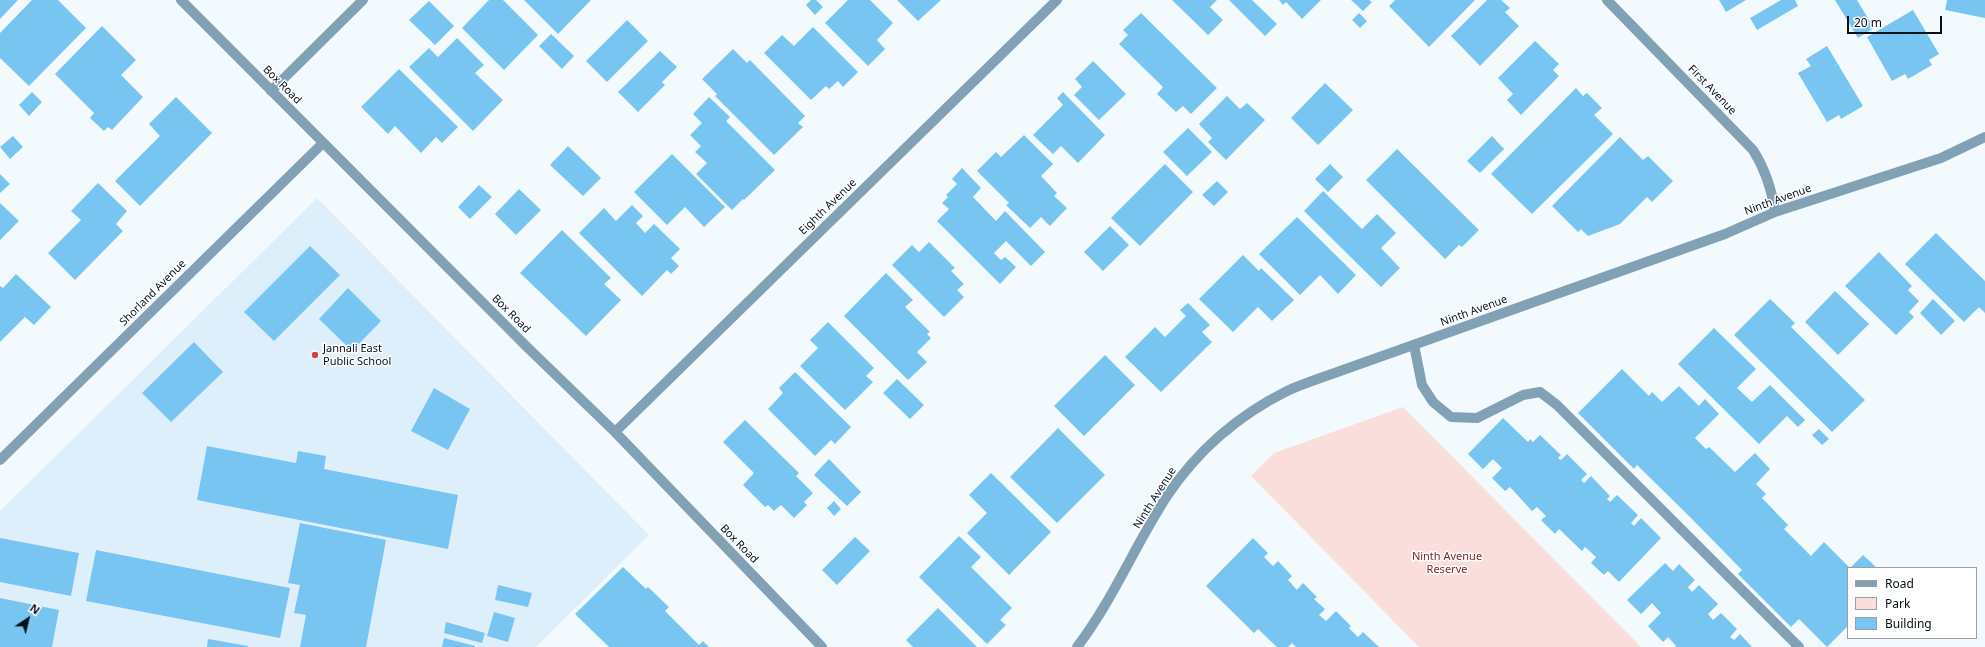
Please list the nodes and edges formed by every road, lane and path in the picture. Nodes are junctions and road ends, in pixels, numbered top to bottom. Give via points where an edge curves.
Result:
1 (181, 0) edge
2 (364, 0) edge
3 (1058, 0) edge
4 (1606, 0) edge
5 (271, 91) junction
6 (1985, 137) edge
7 (323, 143) junction
8 (1776, 212) junction
9 (1414, 345) junction
10 (615, 432) junction
11 (0, 460) edge
12 (822, 647) edge
13 (1077, 647) edge
14 (1799, 647) edge

1 - 5 street, Box Road
2 - 5 street
3 - 10 street, Eighth Avenue
4 - 8 street, First Avenue via 1753,150 1766,174
5 - 7 street, Box Road
6 - 8 street, Ninth Avenue via 1942,158
7 - 10 street, Box Road
7 - 11 street, Shorland Avenue
8 - 9 street, Ninth Avenue via 1725,234
9 - 13 street, Ninth Avenue via 1288,391 1232,425 1186,470 1167,496 1100,614
9 - 14 street via 1422,385 1433,402 1451,417 1477,418 1523,395 1540,392 1557,405
10 - 12 street, Box Road

